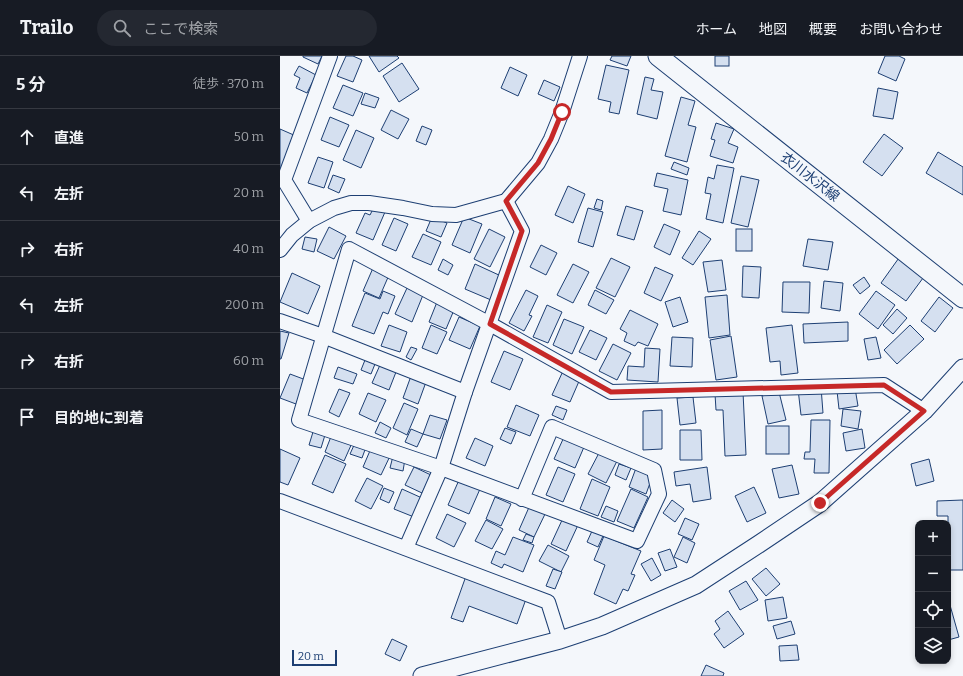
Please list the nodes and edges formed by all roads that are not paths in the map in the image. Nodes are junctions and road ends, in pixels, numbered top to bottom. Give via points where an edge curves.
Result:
1 (330, 56) edge
2 (580, 56) edge
3 (658, 56) edge
4 (506, 201) junction
5 (308, 221) junction
6 (280, 250) edge
7 (963, 298) edge
8 (280, 321) edge
9 (490, 324) junction
10 (323, 336) junction
11 (963, 368) edge
12 (465, 392) junction
13 (924, 411) junction
14 (441, 468) junction
15 (522, 499) junction
16 (280, 501) edge
17 (406, 548) junction
18 (560, 640) junction
19 (422, 676) edge

1 - 5 street via 284,180
2 - 4 street via 551,139 538,163
3 - 7 main road, 衣川水沢線
4 - 5 street via 456,215 432,214 369,203 351,203
4 - 9 street via 522,231
5 - 6 street
8 - 10 street
9 - 10 street via 349,249
9 - 12 street
9 - 13 street via 611,392 884,385
10 - 12 street
10 - 14 street via 299,420
11 - 13 street
12 - 14 street
13 - 18 street via 820,503 696,585 602,626
14 - 15 street
14 - 17 street
15 - 15 street via 637,541 659,494 654,470 552,427
16 - 17 street
17 - 18 street via 548,602
18 - 19 street

